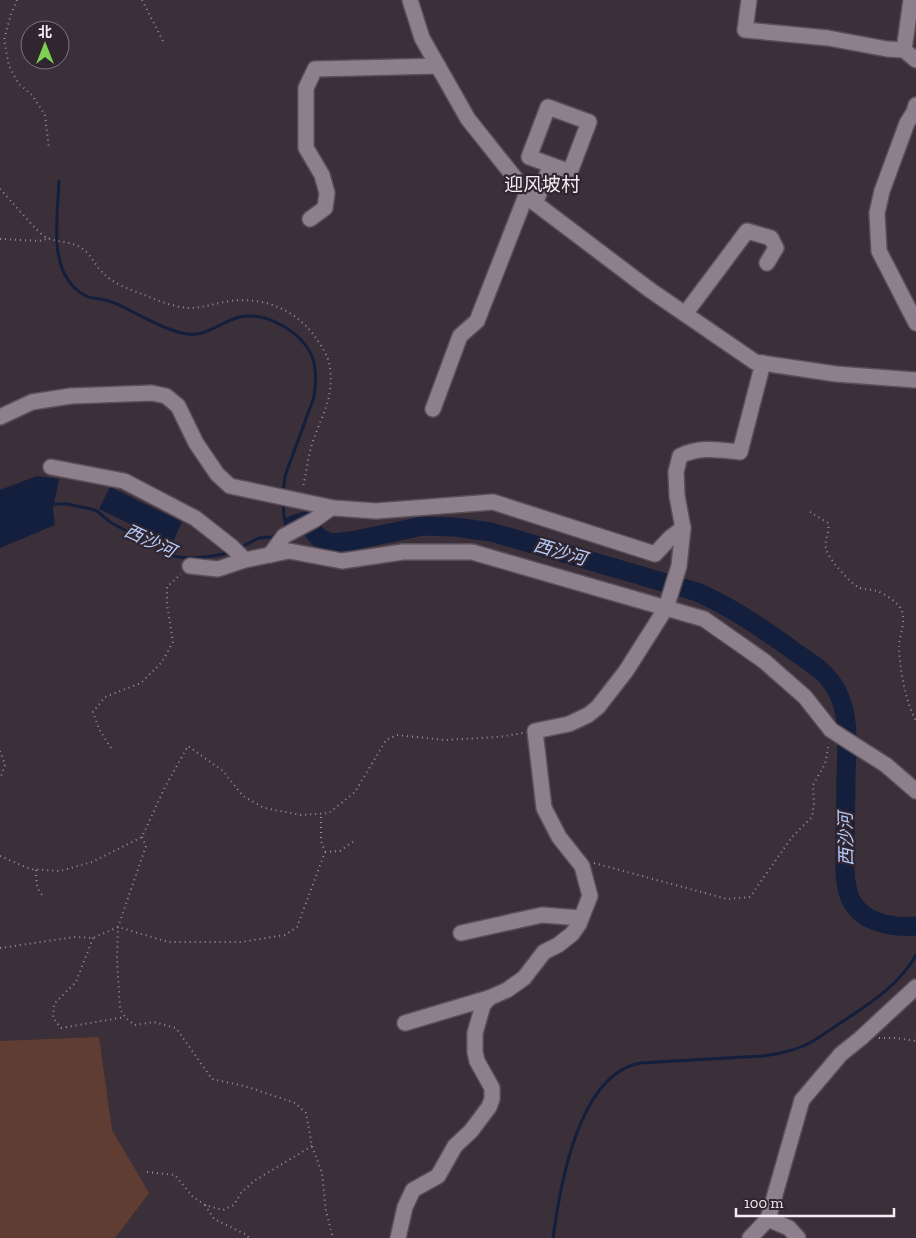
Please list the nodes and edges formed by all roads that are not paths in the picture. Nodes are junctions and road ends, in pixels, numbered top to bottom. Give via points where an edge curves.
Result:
1 (410, 0) edge
2 (749, 0) edge
3 (911, 0) edge
4 (904, 50) junction
5 (916, 60) edge
6 (438, 66) junction
7 (916, 105) edge
8 (551, 165) junction
9 (531, 198) junction
10 (310, 219) dead end
11 (767, 263) dead end
12 (685, 314) junction
13 (916, 323) edge
14 (763, 363) junction
15 (916, 380) edge
16 (433, 409) dead end
17 (0, 418) edge
18 (51, 467) dead end
19 (331, 508) junction
20 (684, 528) junction
21 (270, 555) junction
22 (245, 560) junction
23 (190, 566) road end
24 (667, 604) junction
25 (916, 791) edge
26 (581, 918) junction
27 (461, 933) dead end
28 (916, 987) edge
29 (489, 998) junction
30 (406, 1023) dead end
31 (768, 1219) junction
32 (398, 1238) edge
33 (750, 1238) edge
34 (798, 1238) edge

1 - 6 street via 422,38
2 - 4 street via 745,30
3 - 4 street
4 - 5 street
6 - 9 street via 468,119
6 - 10 street via 315,69 306,88 306,148 322,175 328,193 326,208
7 - 13 street via 882,191 877,213 879,251
8 - 8 street via 570,172 589,122 548,107 530,157
8 - 9 street
9 - 12 street
9 - 16 street via 477,321 460,336
11 - 12 street via 776,248 772,238 746,231
12 - 14 street via 755,362
14 - 15 street via 836,374
14 - 20 street via 740,452 702,449 680,456 676,480
17 - 19 street via 32,402 71,396 152,393 166,396 178,406 196,443 217,474 230,486
18 - 22 street via 124,481 195,518
19 - 20 street via 376,511 493,502 656,554
19 - 21 street via 284,536
20 - 24 street via 679,566
21 - 22 street
21 - 24 street via 289,551 342,561 404,552 472,552
22 - 23 street via 218,568
24 - 25 street via 704,619 764,661 805,697 831,730 886,765
24 - 26 street via 626,672 598,707 569,724 535,731 544,808 559,837 582,866 590,896
26 - 27 street via 542,915
26 - 29 street via 572,934 544,952 524,978
28 - 31 street via 841,1054 802,1100
29 - 30 street
29 - 32 street via 483,1004 474,1043 477,1061 492,1088 491,1104 455,1146 438,1176 412,1190 404,1207
31 - 33 street
31 - 34 street via 789,1228

